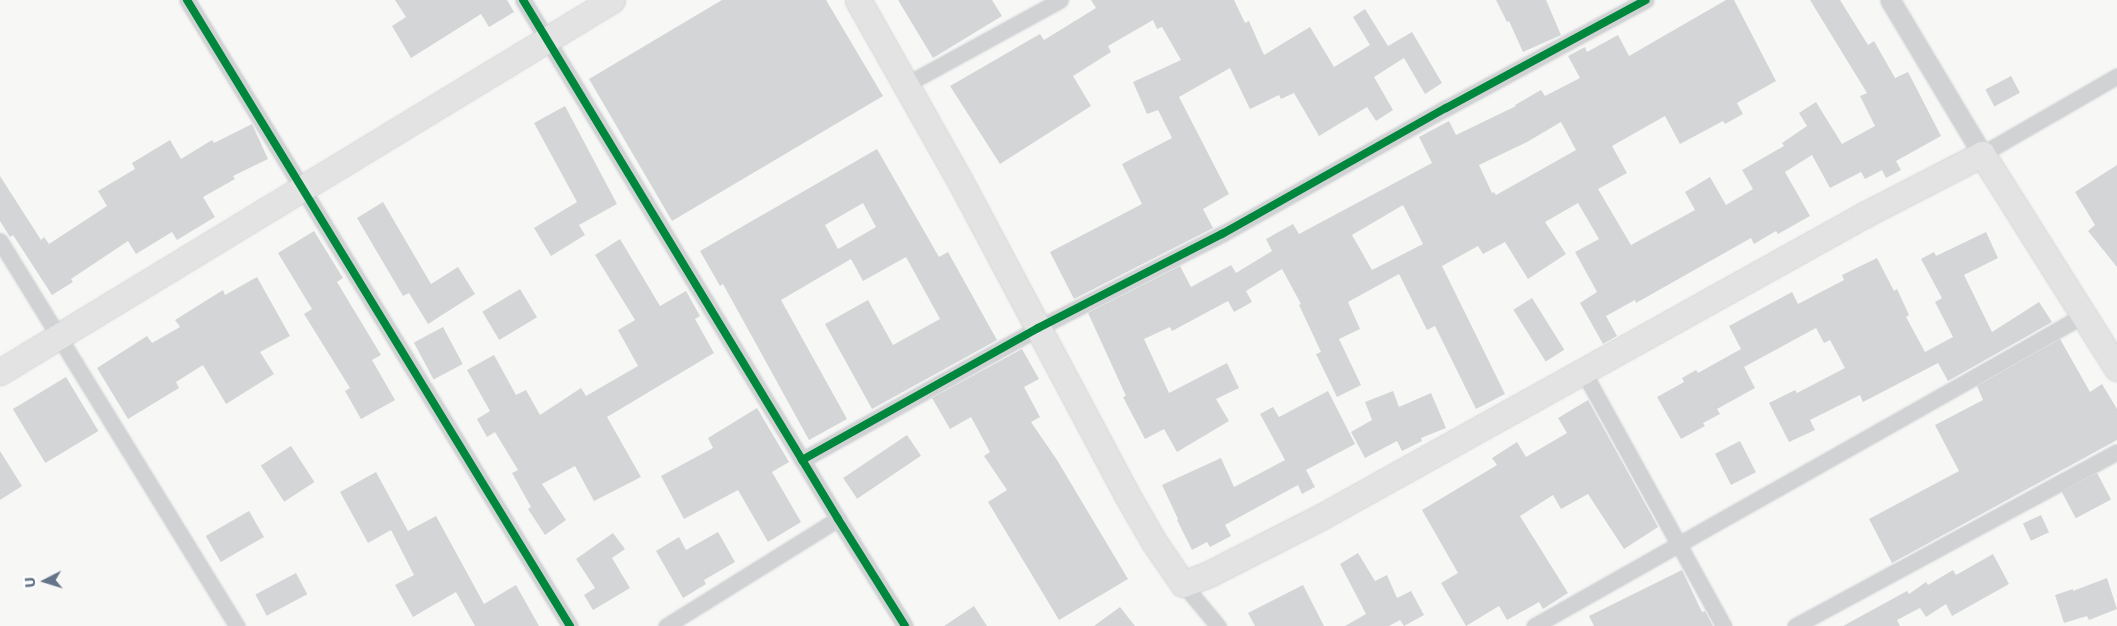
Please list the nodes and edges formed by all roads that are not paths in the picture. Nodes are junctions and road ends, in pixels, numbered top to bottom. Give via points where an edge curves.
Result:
1 (187, 0) edge
2 (523, 0) edge
3 (612, 0) edge
4 (858, 0) edge
5 (1060, 0) edge
6 (1646, 0) edge
7 (1890, 0) edge
8 (547, 40) junction
9 (2117, 76) edge
10 (905, 85) junction
11 (1982, 154) junction
12 (304, 188) junction
13 (0, 240) edge
14 (2084, 315) junction
15 (1038, 328) junction
16 (59, 336) junction
17 (2117, 368) edge
18 (1583, 371) junction
19 (0, 372) edge
20 (2117, 452) edge
21 (802, 460) junction
22 (838, 519) junction
23 (1681, 545) junction
24 (1183, 584) junction
25 (237, 626) edge
26 (570, 626) edge
27 (666, 626) edge
28 (905, 626) edge
29 (1218, 626) edge
30 (1534, 626) edge
31 (1724, 626) edge
32 (1795, 626) edge

1 - 12 street
2 - 8 street
3 - 8 highway
4 - 10 highway
5 - 10 street
6 - 15 street via 1222,234
7 - 11 street
8 - 12 highway
8 - 21 street
9 - 11 street
10 - 15 highway
11 - 14 highway
11 - 18 highway
12 - 16 highway
12 - 26 street
13 - 16 street
14 - 17 highway
14 - 23 street
15 - 21 street
15 - 24 highway via 1139,517
16 - 19 highway
16 - 25 street
18 - 23 street
18 - 24 highway via 1319,518
20 - 32 street
21 - 22 street
22 - 27 street
22 - 28 street
23 - 30 street
23 - 31 street
24 - 29 street

